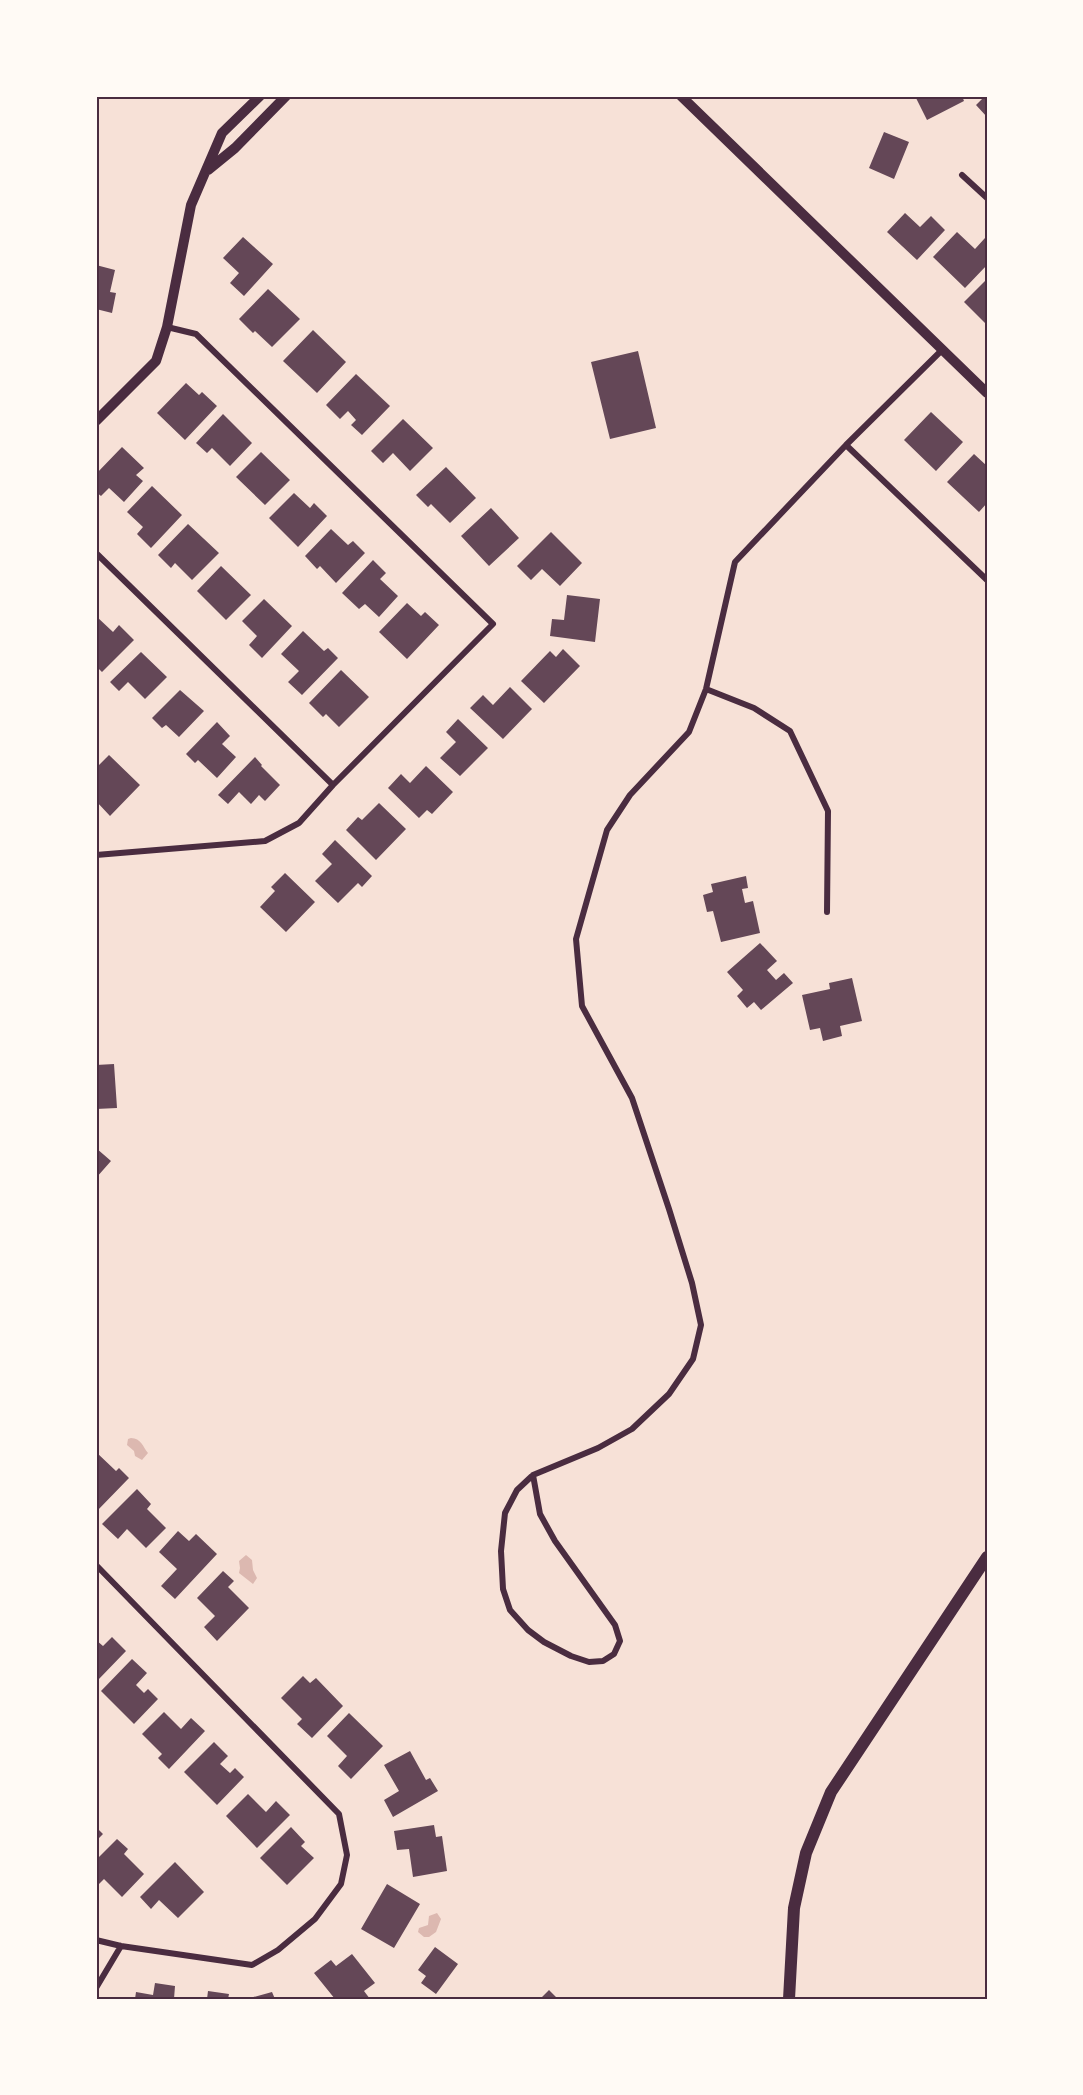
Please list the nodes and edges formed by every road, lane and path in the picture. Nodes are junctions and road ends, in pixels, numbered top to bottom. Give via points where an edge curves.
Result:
1 (260, 96) edge
2 (286, 96) edge
3 (681, 96) edge
4 (205, 172) junction
5 (962, 175) dead end
6 (987, 198) edge
7 (167, 327) junction
8 (942, 350) junction
9 (987, 393) edge
10 (96, 421) edge
11 (846, 445) junction
12 (96, 553) edge
13 (987, 580) edge
14 (706, 689) junction
15 (333, 784) junction
16 (96, 855) edge
17 (827, 912) dead end
18 (533, 1475) junction
19 (987, 1557) edge
20 (96, 1565) edge
21 (96, 1940) edge
22 (121, 1946) junction
23 (96, 1988) edge
24 (789, 1999) edge

1 - 4 street via 222,133
2 - 4 street via 235,148
3 - 8 street
4 - 7 street via 191,205
5 - 6 street
7 - 10 street via 156,361
7 - 15 street via 196,334 493,624
8 - 9 street
8 - 11 street
11 - 13 street
11 - 14 street via 735,562
12 - 15 street
14 - 17 street via 754,708 790,731 828,812
14 - 18 street via 689,732 630,795 607,830 576,939 582,1006 632,1098 692,1283 701,1325 693,1359 669,1394 632,1429
15 - 16 street via 299,823 265,841
18 - 18 street via 517,1490 505,1513 501,1551 503,1589 510,1610 544,1642 589,1662 603,1661 614,1654 620,1641 615,1625 540,1514
19 - 24 main road via 831,1792 806,1853 794,1908
20 - 22 street via 339,1814 347,1855 341,1884 315,1919 278,1950 252,1965
21 - 22 street
22 - 23 street

